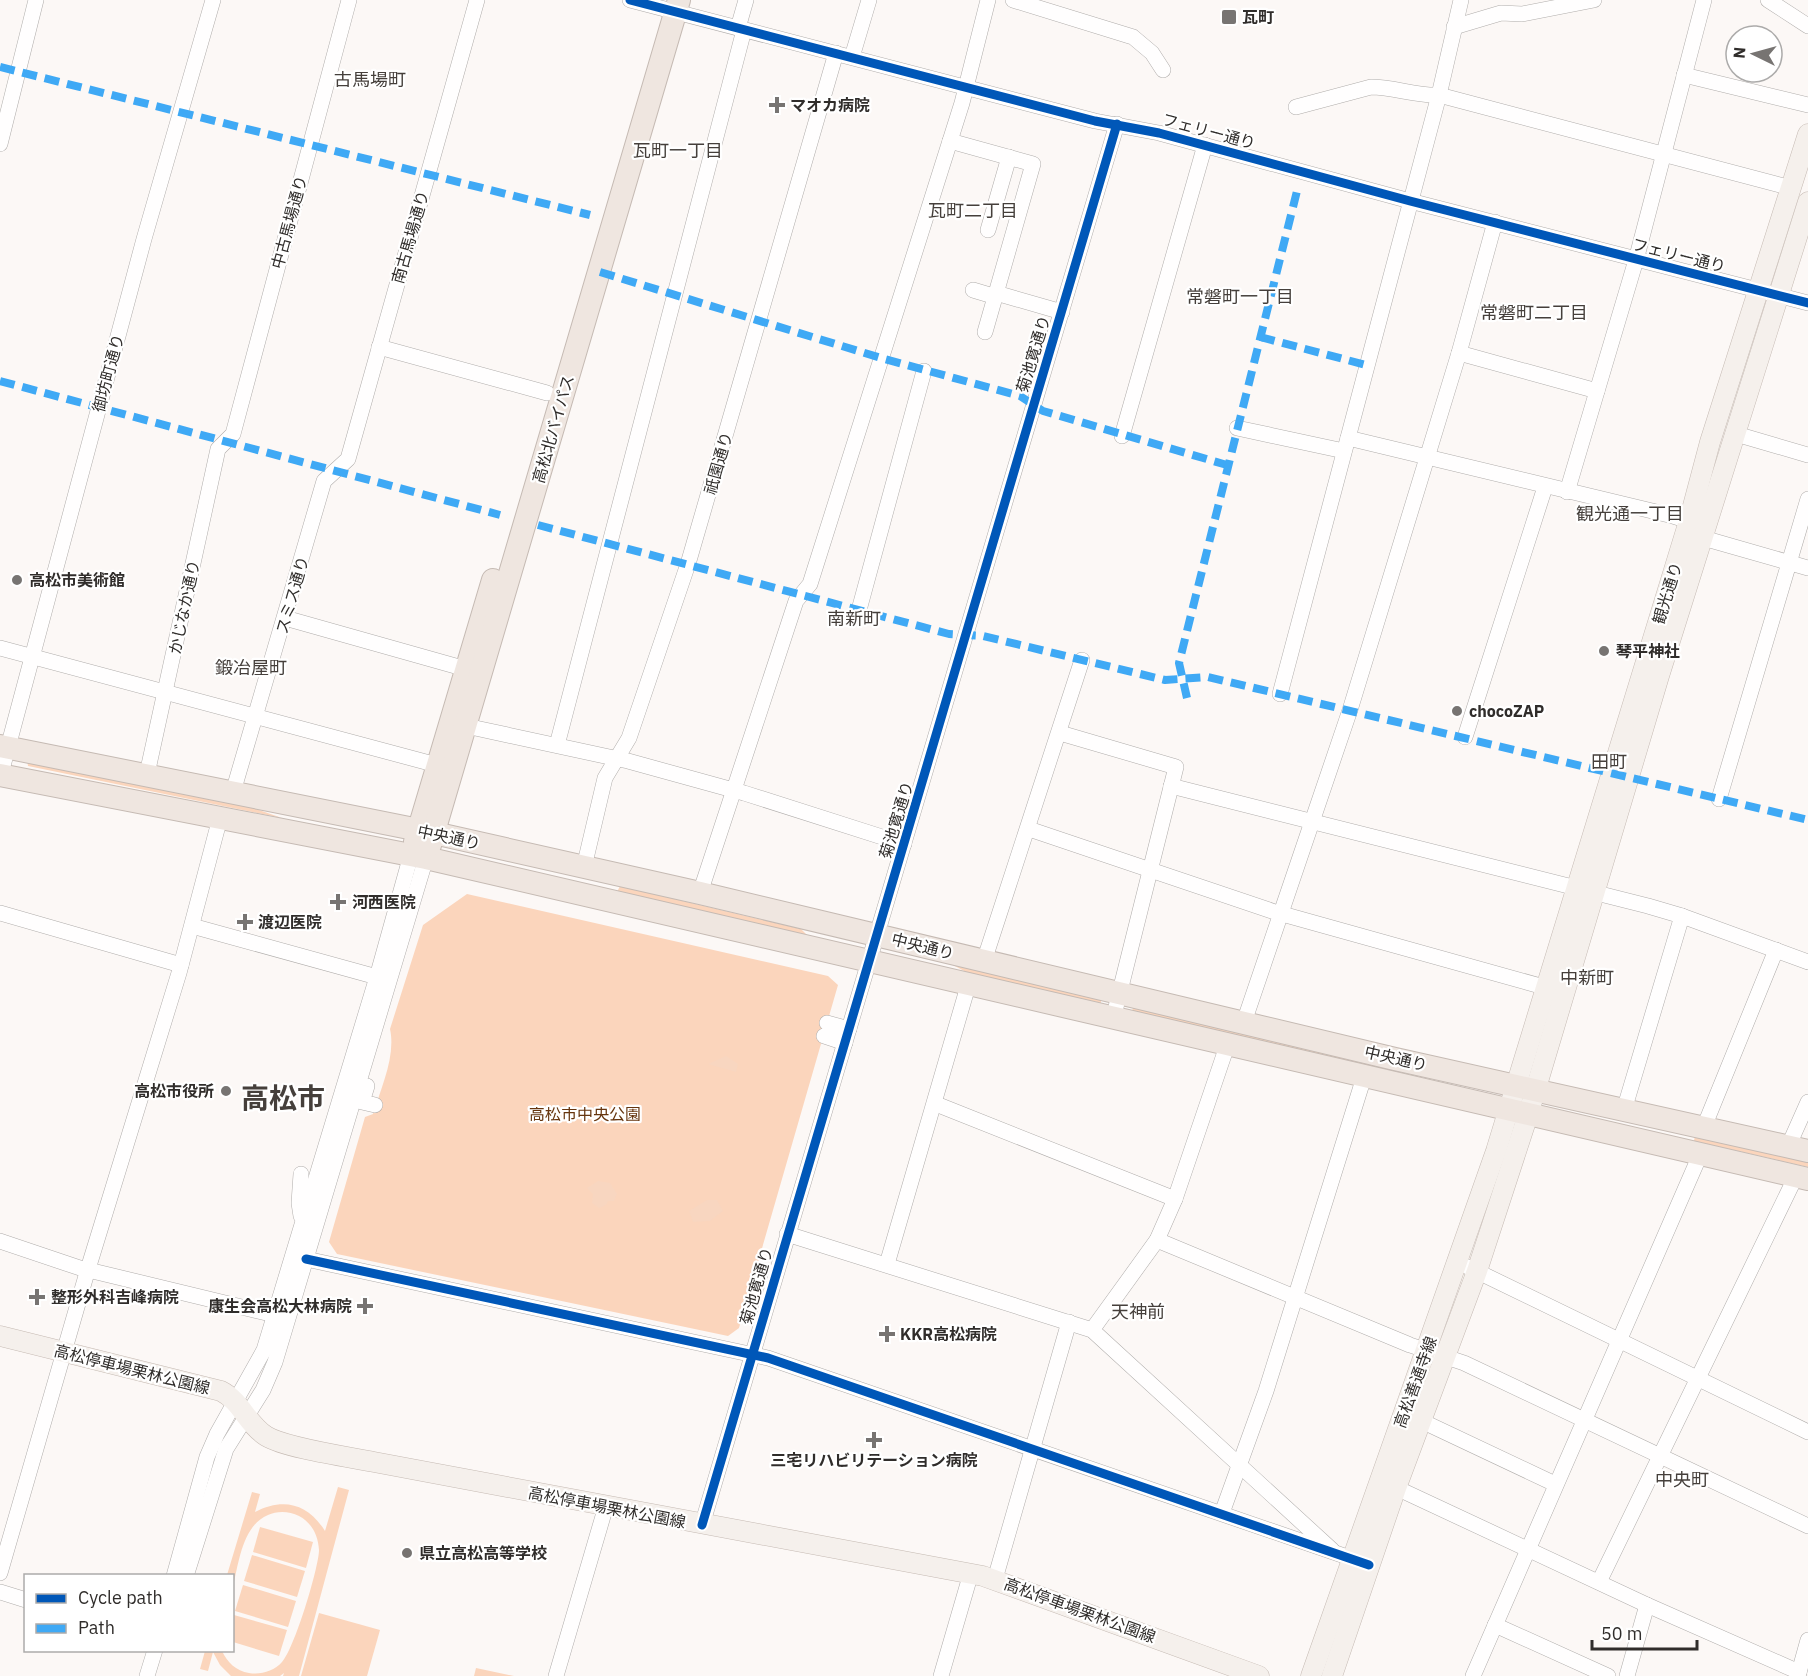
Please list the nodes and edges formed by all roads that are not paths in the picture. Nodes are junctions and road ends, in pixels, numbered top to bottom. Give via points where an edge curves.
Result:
1 (36, 0) edge
2 (213, 0) edge
3 (349, 0) edge
4 (477, 0) edge
5 (630, 0) edge
6 (746, 0) edge
7 (870, 0) edge
8 (988, 0) edge
9 (1012, 0) edge
10 (1461, 0) edge
11 (1594, 0) edge
12 (1704, 0) edge
13 (1768, 0) edge
14 (669, 5) edge
15 (1808, 26) edge
16 (1454, 27) junction
17 (741, 29) junction
18 (836, 53) junction
19 (852, 57) junction
20 (1163, 70) dead end
21 (1684, 75) junction
22 (965, 88) junction
23 (1439, 95) junction
24 (1808, 105) edge
25 (1296, 107) dead end
26 (1117, 124) junction
27 (1808, 134) edge
28 (950, 141) junction
29 (0, 144) edge
30 (1205, 145) junction
31 (1662, 154) junction
32 (1009, 157) junction
33 (1791, 188) junction
34 (1410, 201) junction
35 (1808, 202) edge
36 (1495, 222) junction
37 (988, 230) dead end
38 (1636, 260) junction
39 (973, 290) dead end
40 (1759, 290) junction
41 (996, 293) junction
42 (1779, 296) junction
43 (1808, 303) edge
44 (1062, 312) junction
45 (985, 333) dead end
46 (380, 347) junction
47 (1459, 353) junction
48 (924, 371) dead end
49 (1597, 392) junction
50 (548, 393) junction
51 (1238, 428) dead end
52 (1736, 434) junction
53 (1122, 436) dead end
54 (224, 441) joint
55 (1346, 445) junction
56 (1808, 455) edge
57 (1427, 457) junction
58 (335, 470) joint
59 (1545, 487) junction
60 (1567, 492) junction
61 (1808, 499) edge
62 (1689, 521) junction
63 (1703, 538) junction
64 (1790, 562) junction
65 (1808, 568) edge
66 (859, 610) dead end
67 (285, 618) junction
68 (0, 648) edge
69 (32, 656) junction
70 (1082, 660) dead end
71 (466, 669) junction
72 (166, 692) junction
73 (1280, 694) dead end
74 (256, 717) junction
75 (466, 726) junction
76 (1060, 733) junction
77 (1465, 737) dead end
78 (557, 745) junction
79 (4, 747) edge
80 (614, 759) junction
81 (437, 765) junction
82 (147, 774) junction
83 (0, 776) edge
84 (1172, 786) junction
85 (735, 791) junction
86 (233, 792) junction
87 (1719, 799) dead end
88 (220, 818) junction
89 (1314, 821) junction
90 (1029, 829) junction
91 (426, 831) junction
92 (904, 844) junction
93 (419, 856) junction
94 (584, 867) junction
95 (1151, 871) junction
96 (1585, 890) junction
97 (700, 893) junction
98 (0, 913) edge
99 (1283, 914) junction
100 (1682, 916) junction
101 (192, 926) junction
102 (877, 935) junction
103 (1776, 950) junction
104 (984, 961) junction
105 (869, 962) junction
106 (1808, 962) edge
107 (181, 965) junction
108 (377, 977) junction
109 (968, 986) junction
110 (1545, 987) junction
111 (1119, 992) junction
112 (1113, 1019) junction
113 (1244, 1022) junction
114 (826, 1029) dead end
115 (847, 1036) junction
116 (1227, 1046) junction
117 (370, 1051) junction
118 (1364, 1077) junction
119 (1524, 1088) junction
120 (1808, 1102) edge
121 (936, 1104) junction
122 (375, 1105) dead end
123 (1624, 1110) junction
124 (1518, 1113) junction
125 (1704, 1127) junction
126 (1798, 1149) edge
127 (1700, 1155) junction
128 (301, 1174) dead end
129 (1802, 1178) edge
130 (1175, 1199) junction
131 (302, 1222) junction
132 (787, 1234) junction
133 (1157, 1240) junction
134 (0, 1241) edge
135 (306, 1260) junction
136 (1457, 1263) junction
137 (887, 1264) junction
138 (88, 1269) junction
139 (1477, 1271) junction
140 (1295, 1298) junction
141 (274, 1316) junction
142 (1069, 1322) junction
143 (1092, 1330) junction
144 (0, 1336) edge
145 (1621, 1340) junction
146 (66, 1352) junction
147 (752, 1353) junction
148 (1435, 1354) junction
149 (1697, 1378) junction
150 (240, 1408) junction
151 (1413, 1416) junction
152 (1584, 1421) junction
153 (1808, 1432) edge
154 (1033, 1449) junction
155 (1662, 1456) junction
156 (1240, 1463) junction
157 (1388, 1484) junction
158 (1555, 1484) junction
159 (606, 1506) junction
160 (1222, 1513) junction
161 (702, 1525) junction
162 (1808, 1526) edge
163 (1526, 1550) junction
164 (1352, 1558) junction
165 (0, 1573) edge
166 (971, 1573) junction
167 (174, 1574) edge
168 (186, 1574) edge
169 (995, 1579) junction
170 (1599, 1582) junction
171 (0, 1592) edge
172 (24, 1599) edge
173 (1647, 1605) junction
174 (1496, 1625) junction
175 (1808, 1640) edge
176 (154, 1652) edge
177 (162, 1652) edge
178 (1587, 1672) edge
179 (1799, 1674) edge
180 (147, 1676) edge
181 (156, 1676) edge
182 (556, 1676) edge
183 (941, 1676) edge
184 (1259, 1676) edge
185 (1311, 1676) edge
186 (1332, 1676) edge
187 (1473, 1676) edge
188 (1608, 1676) edge
189 (1627, 1676) edge

1 - 29 street
2 - 69 street, 御坊町通り
3 - 54 street, 中古馬場通り via 233,434
4 - 46 street, 南古馬場通り
5 - 14 street, フェリー通り
6 - 17 street
7 - 19 street
8 - 22 street
9 - 20 street via 1133,37 1152,53
10 - 16 street
11 - 16 street via 1522,14 1501,13
12 - 21 street
13 - 15 street
14 - 17 street, フェリー通り
14 - 50 highway, 高松北バイパス
14 - 75 highway, 高松北バイパス
16 - 23 street
17 - 18 street, フェリー通り
17 - 78 street
18 - 19 street, フェリー通り
18 - 80 street, 祇園通り via 688,564 629,738
19 - 22 street, フェリー通り
21 - 24 street
21 - 31 street
22 - 26 street, フェリー通り
22 - 28 street
23 - 25 street via 1371,87
23 - 31 street
23 - 34 street
26 - 30 street, フェリー通り
26 - 44 street, 菊池寛通り
27 - 33 main road, 観光通り
28 - 32 street
28 - 85 street via 810,584 796,602
30 - 34 street, フェリー通り
30 - 53 street
31 - 33 street
31 - 38 street
32 - 37 street
32 - 41 street via 1033,164
33 - 40 main road, 観光通り
34 - 36 street, フェリー通り
34 - 55 street
35 - 42 main road, 観光通り
36 - 38 street, フェリー通り
36 - 47 street
38 - 40 street, フェリー通り
38 - 49 street
39 - 41 street via 993,296
40 - 42 street, フェリー通り
40 - 62 main road, 観光通り
41 - 44 street
41 - 45 street
42 - 43 street, フェリー通り
42 - 52 main road, 観光通り
44 - 92 street, 菊池寛通り
46 - 50 street
46 - 58 street, 南古馬場通り via 348,459
47 - 49 street
47 - 57 street
48 - 66 street
49 - 60 street
50 - 71 highway, 高松北バイパス
51 - 55 street
52 - 56 street
52 - 63 main road, 観光通り
54 - 72 street, かじなか通り via 218,449
55 - 57 street
55 - 73 street
57 - 59 street
57 - 89 street
58 - 67 street, スミス通り via 324,481
59 - 60 street
59 - 77 street
60 - 62 street
61 - 64 street
62 - 63 street
62 - 96 main road, 観光通り
63 - 64 street
63 - 96 main road, 観光通り
64 - 65 street
64 - 87 street
67 - 71 street
67 - 74 street, スミス通り
68 - 69 street
69 - 72 street
69 - 79 street, 御坊町通り
70 - 76 street
71 - 81 highway, 高松北バイパス
72 - 74 street
72 - 82 street, かじなか通り
74 - 81 street
74 - 86 street, スミス通り
75 - 78 street
75 - 91 highway, 高松北バイパス
76 - 84 street via 1176,767
76 - 90 street
78 - 80 street
79 - 82 highway, 中央通り
79 - 83 street, 御坊町通り
80 - 85 street
80 - 94 street, 祇園通り via 605,778
81 - 91 highway, 高松北バイパス
82 - 86 highway, 中央通り
83 - 88 highway, 中央通り
84 - 89 street
84 - 95 street
85 - 92 street
85 - 97 street
86 - 91 highway, 中央通り
88 - 93 highway, 中央通り
88 - 101 street
89 - 96 street
89 - 99 street
90 - 95 street
90 - 104 street
91 - 93 highway, 高松北バイパス
91 - 94 highway, 中央通り
92 - 102 street, 菊池寛通り
93 - 105 highway, 中央通り
93 - 108 street
93 - 117 street
94 - 97 highway, 中央通り
95 - 99 street
95 - 111 street
96 - 100 street
96 - 110 main road, 観光通り
96 - 119 main road, 観光通り
97 - 102 highway, 中央通り
98 - 107 street
99 - 110 street
99 - 113 street
100 - 103 street
100 - 123 street
101 - 107 street
101 - 108 street
102 - 104 highway, 中央通り
102 - 105 street, 菊池寛通り
103 - 106 street
103 - 125 street
104 - 111 highway, 中央通り
105 - 109 highway, 中央通り
105 - 115 street, 菊池寛通り
107 - 138 street
108 - 131 street
109 - 112 highway, 中央通り
109 - 121 street
110 - 119 main road, 観光通り
111 - 112 street
111 - 113 highway, 中央通り
112 - 116 highway, 中央通り
113 - 119 highway, 中央通り
114 - 115 street
115 - 132 street, 菊池寛通り
116 - 118 highway, 中央通り
116 - 130 street
117 - 122 street via 373,1060 362,1102
117 - 135 street
118 - 124 highway, 中央通り
118 - 140 street
119 - 123 highway, 中央通り
119 - 124 main road, 高松善通寺線
120 - 126 street
121 - 130 street
121 - 137 street
123 - 125 highway, 中央通り
124 - 127 highway, 中央通り
124 - 136 main road, 高松善通寺線
124 - 139 main road, 高松善通寺線
125 - 126 highway, 中央通り
127 - 129 highway, 中央通り
127 - 145 street
128 - 131 street
129 - 149 street
130 - 133 street
131 - 141 street
132 - 137 street
132 - 147 street, 菊池寛通り
133 - 140 street
133 - 143 street
134 - 138 street
135 - 147 street via 531,1300
135 - 150 street via 263,1390
136 - 139 street
136 - 148 main road, 高松善通寺線
137 - 142 street
138 - 141 street
138 - 146 street
139 - 145 street
139 - 148 main road, 高松善通寺線
140 - 148 street
140 - 156 street
141 - 150 street
142 - 143 street
142 - 154 street
143 - 156 street
144 - 146 main road, 高松停車場栗林公園線
145 - 149 street
145 - 152 street
146 - 150 main road, 高松停車場栗林公園線 via 221,1392
146 - 165 street
147 - 154 street
147 - 161 street, 菊池寛通り
148 - 151 main road, 高松善通寺線
148 - 152 street via 1464,1363
149 - 153 street
149 - 155 street
150 - 159 main road, 高松停車場栗林公園線 via 265,1436 284,1443
150 - 167 street via 207,1457
150 - 168 street
151 - 157 main road, 高松善通寺線
151 - 158 street
152 - 155 street
152 - 158 street
154 - 160 street
154 - 169 street
155 - 162 street
155 - 170 street
156 - 160 street
156 - 164 street
157 - 163 street
157 - 164 main road, 高松善通寺線
158 - 163 street
159 - 161 main road, 高松停車場栗林公園線
159 - 182 street
160 - 164 street
161 - 166 main road, 高松停車場栗林公園線
163 - 170 street
163 - 174 street
164 - 185 main road, 高松善通寺線
164 - 186 main road, 高松善通寺線
166 - 169 main road, 高松停車場栗林公園線
166 - 183 street
169 - 184 main road, 高松停車場栗林公園線
170 - 173 street
171 - 172 street
173 - 179 street
173 - 189 street
174 - 178 street
174 - 187 street
175 - 179 street
176 - 180 street
177 - 181 street
178 - 188 street

